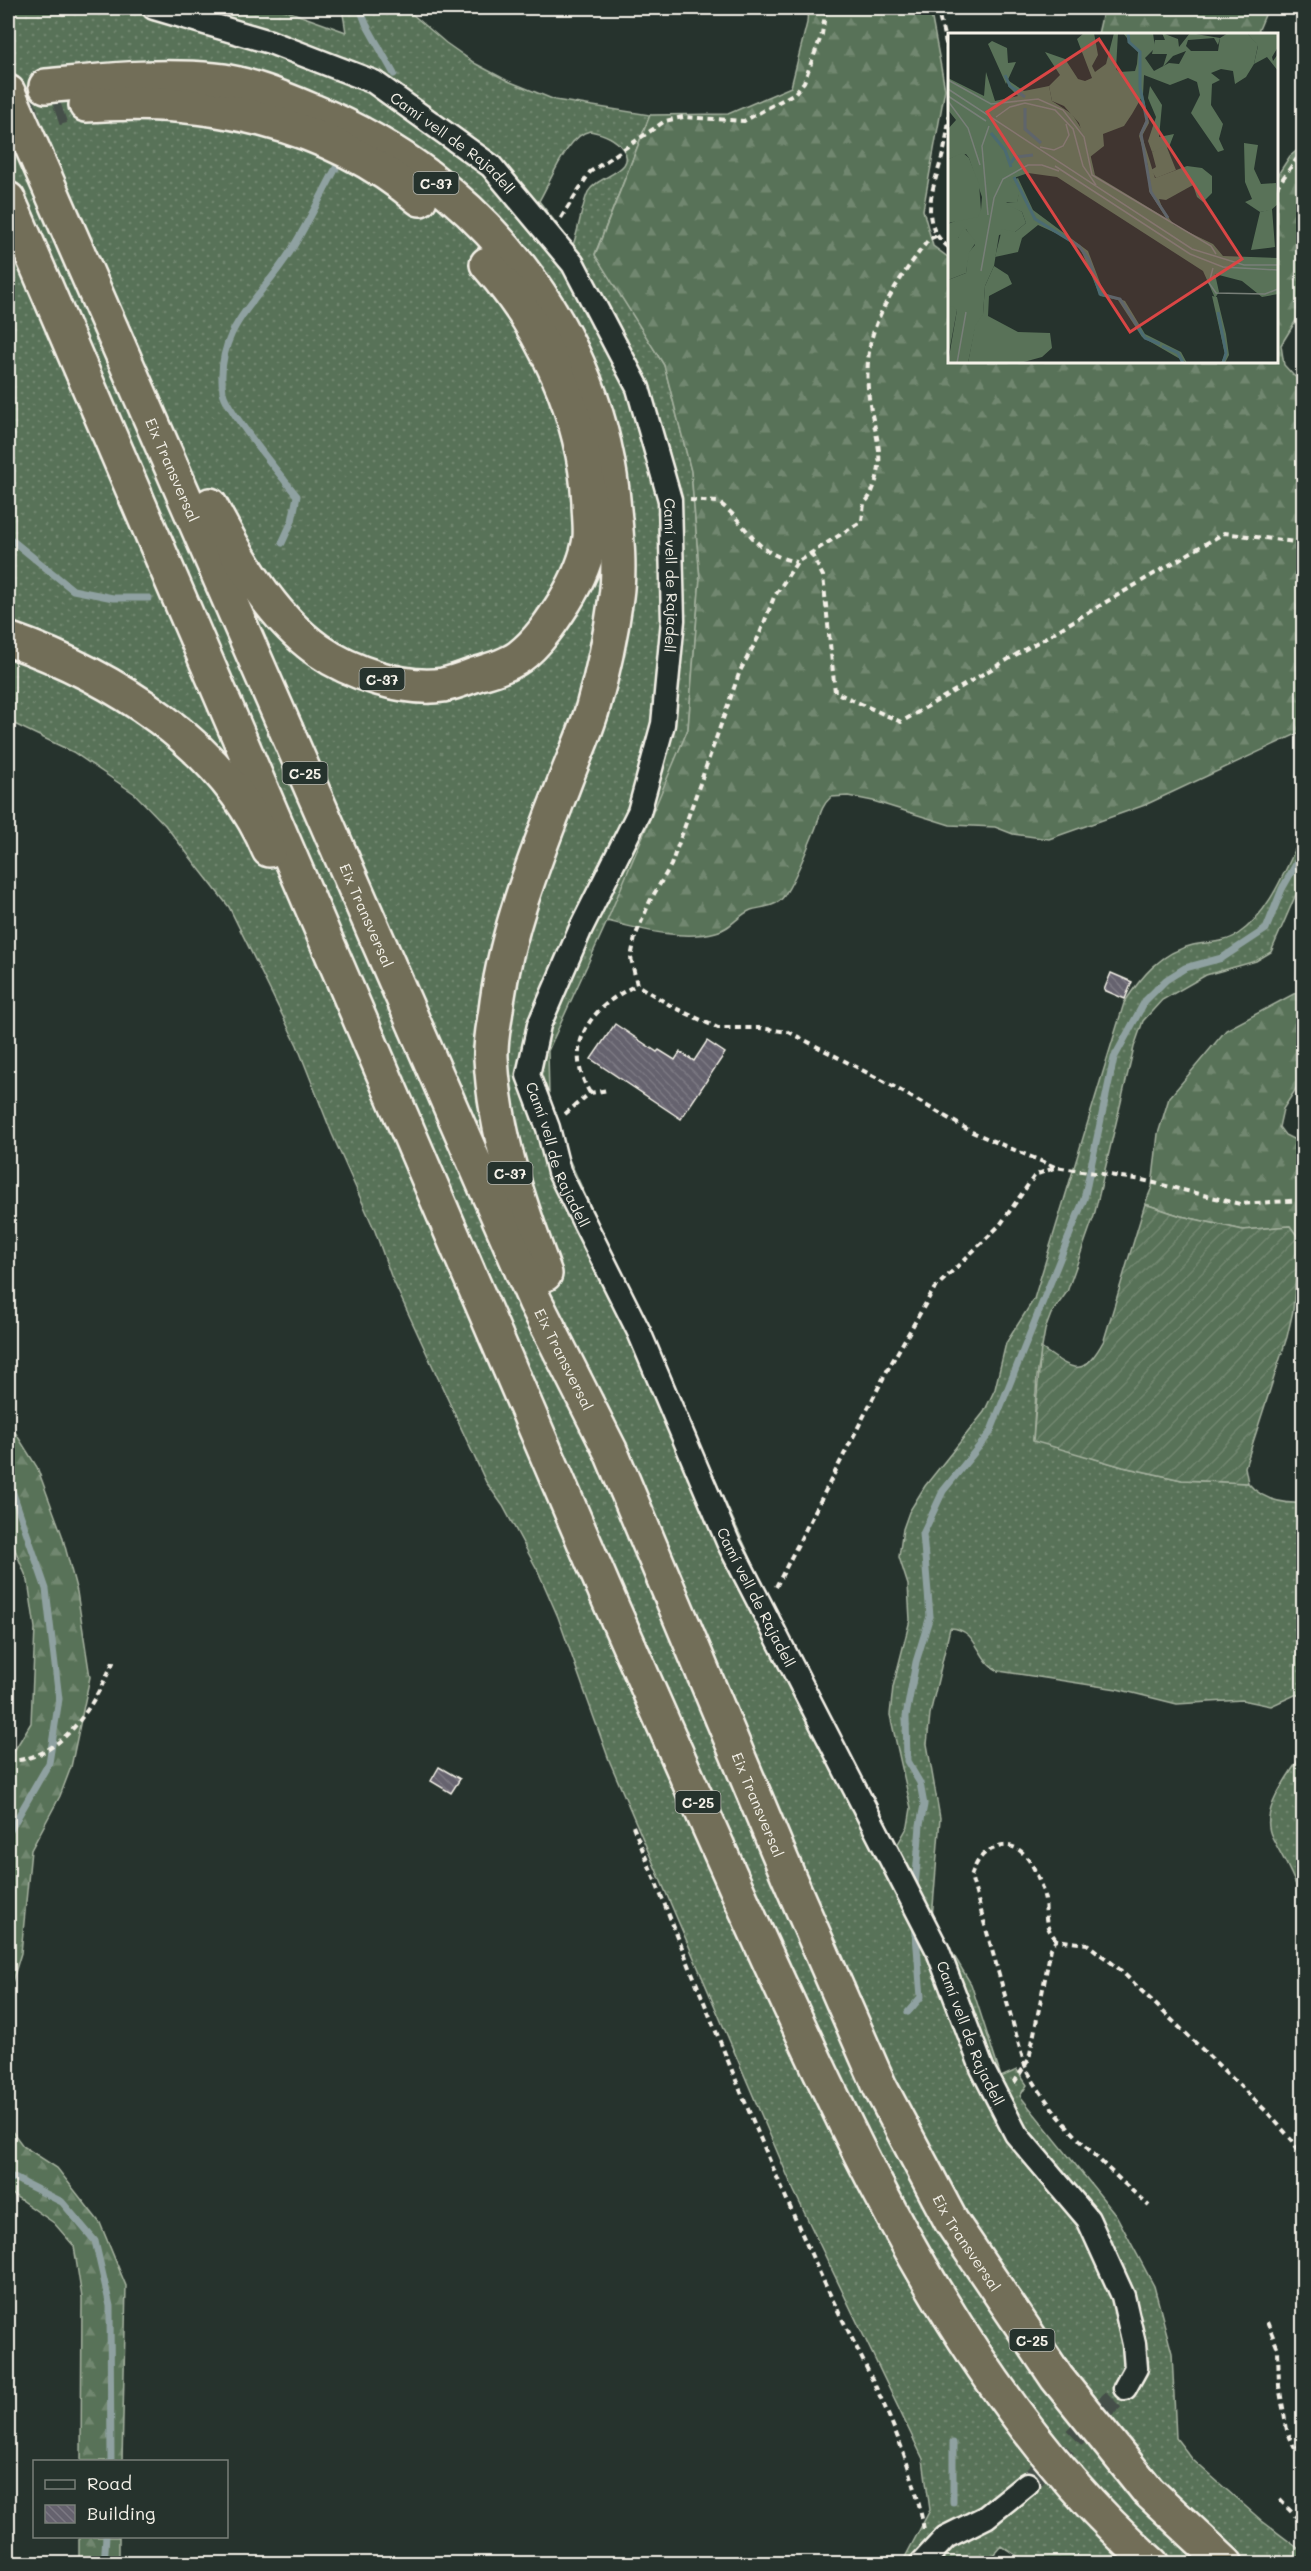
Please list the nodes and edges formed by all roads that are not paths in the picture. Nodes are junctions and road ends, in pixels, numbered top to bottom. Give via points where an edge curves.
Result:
1 (154, 8) edge
2 (8, 92) edge
3 (8, 199) edge
4 (157, 432) junction
5 (8, 639) edge
6 (345, 982) junction
7 (610, 1450) junction
8 (1125, 2388) tunnel mouth
9 (1027, 2484) tunnel mouth
10 (924, 2559) edge
11 (1152, 2564) edge
12 (1226, 2564) edge

1 - 8 street, Camí vell de Rajadell via 270,42 374,82 491,166 573,264 638,387 670,500 673,620 663,724 639,812 538,1025 528,1075 559,1172 639,1332 728,1542 939,1951 982,2068 1016,2134 1088,2219 1123,2296 1134,2344 1136,2368
2 - 4 highway, Eix Transversal / C-25
3 - 6 highway, C-25
4 - 7 highway, Eix Transversal / C-25 via 535,1301
4 - 7 highway, C-37 via 192,471 241,564 277,610 317,649 345,666 396,683 442,685 519,657 552,622 584,563 590,536 587,478 574,420 547,352 513,293 455,228 399,181 336,147 274,121 216,108 54,97 134,78 216,80 282,98 356,129 410,162 473,214 532,280 571,346 611,469 617,595 593,708 525,885 503,960 491,1053 498,1120 513,1187
5 - 6 highway via 57,656 174,727 232,789 257,826 285,888
6 - 11 highway, C-25 via 741,1902 834,2102 908,2248 1017,2415 1113,2529
7 - 12 highway, Eix Transversal / C-25 via 880,2086 951,2221 1071,2395 1148,2491
9 - 10 street via 986,2517 946,2537

